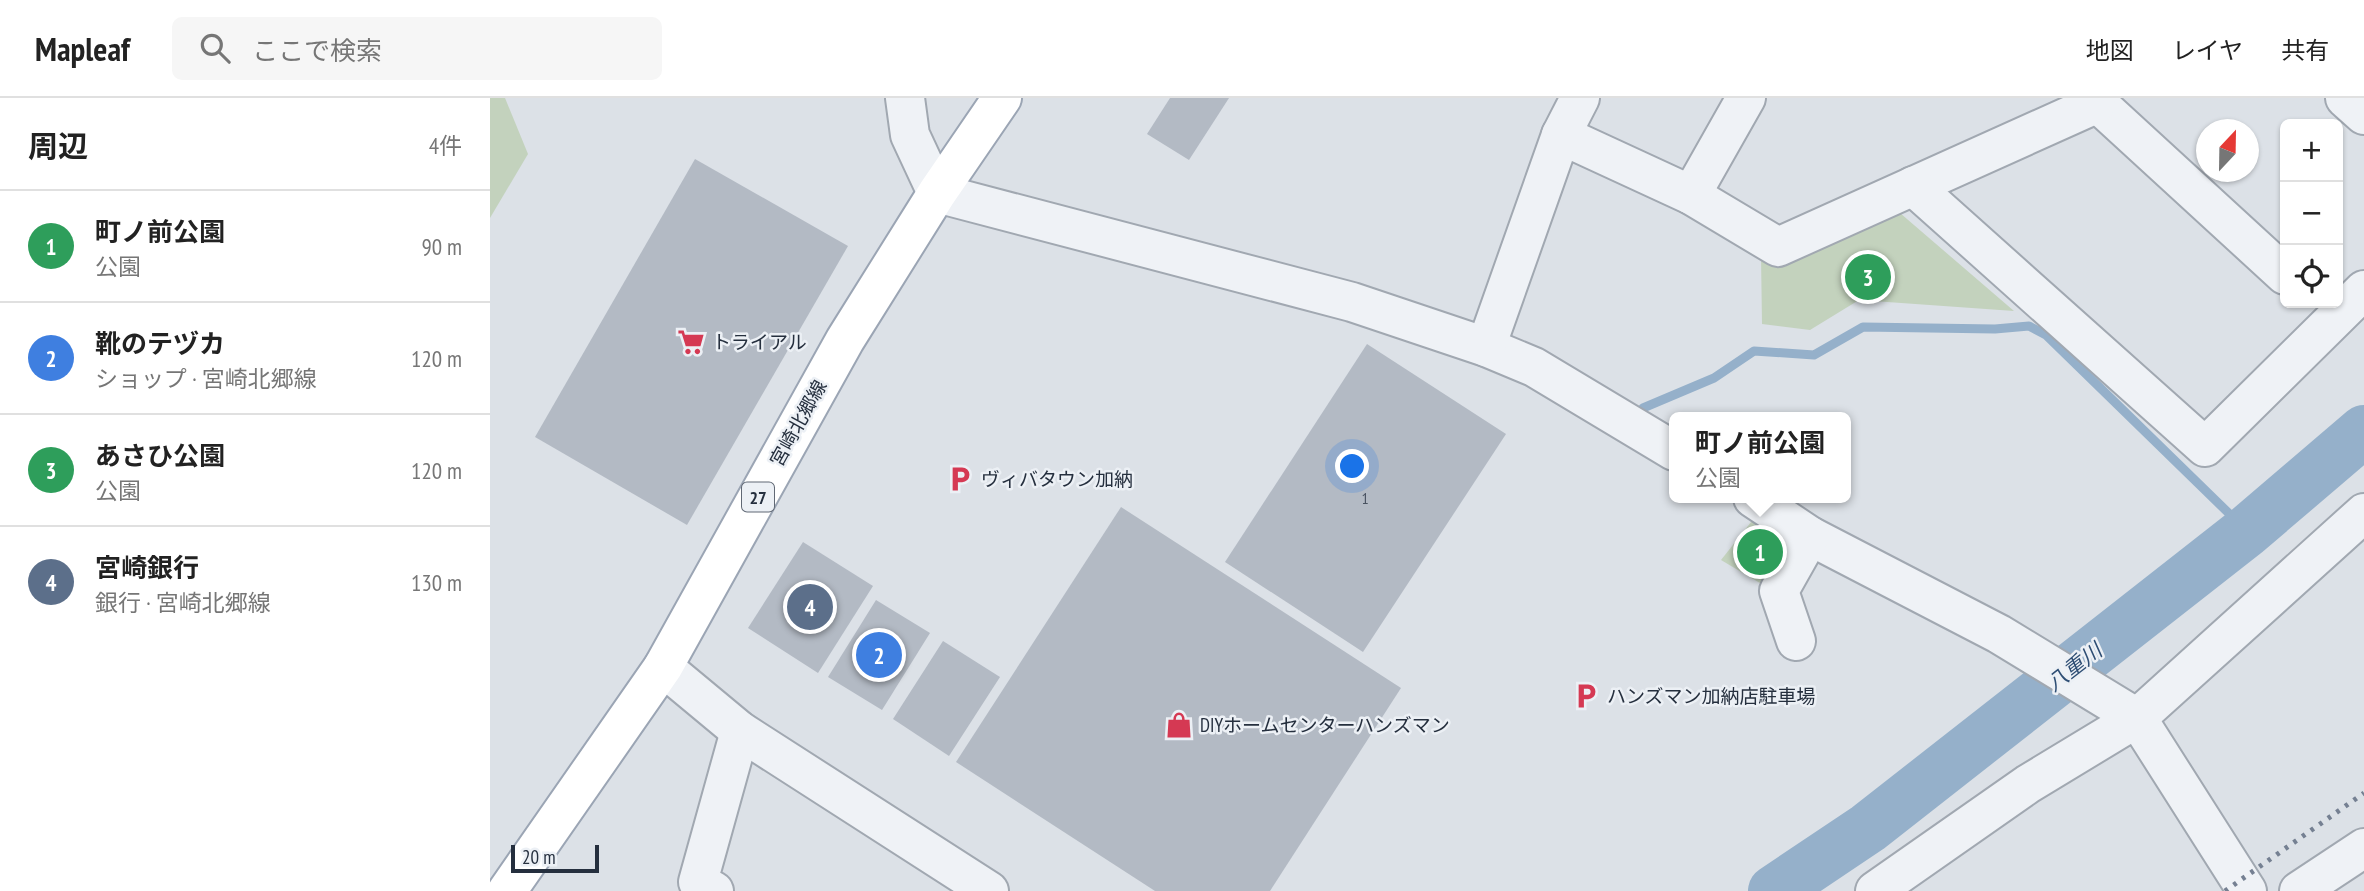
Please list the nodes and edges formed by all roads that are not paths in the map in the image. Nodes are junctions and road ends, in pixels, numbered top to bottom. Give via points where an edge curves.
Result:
1 (905, 98) edge
2 (1002, 98) edge
3 (1580, 98) edge
4 (1746, 98) edge
5 (2345, 98) edge
6 (2094, 101) edge
7 (2364, 115) edge
8 (1561, 135) junction
9 (1913, 186) junction
10 (937, 193) junction
11 (1691, 194) junction
12 (2280, 270) edge
13 (2364, 290) edge
14 (2326, 312) edge
15 (1486, 347) junction
16 (1669, 448) edge
17 (1760, 503) edge
18 (2364, 513) edge
19 (1810, 536) junction
20 (1796, 641) dead end
21 (663, 667) junction
22 (2126, 711) junction
23 (740, 731) junction
24 (2364, 848) edge
25 (507, 891) edge
26 (714, 891) edge
27 (989, 891) edge
28 (1875, 891) edge
29 (2247, 891) edge
30 (2300, 891) edge

1 - 10 street via 911,135
2 - 10 main road, 宮崎北郷線 / 27
3 - 8 street
4 - 11 street
5 - 7 street
6 - 9 street
6 - 12 street
8 - 11 street
8 - 15 street
9 - 11 street via 1778,247
9 - 14 street via 2205,447
10 - 15 street via 1352,302
10 - 21 main road, 宮崎北郷線 / 27 via 845,340
13 - 14 street
15 - 16 street via 1534,367
17 - 19 street
18 - 22 street
19 - 20 street via 1779,592
19 - 22 street via 1999,634
21 - 23 street
21 - 25 main road, 宮崎北郷線 / 27
22 - 28 street
22 - 29 street
23 - 26 street via 698,882
23 - 27 street
24 - 30 street

